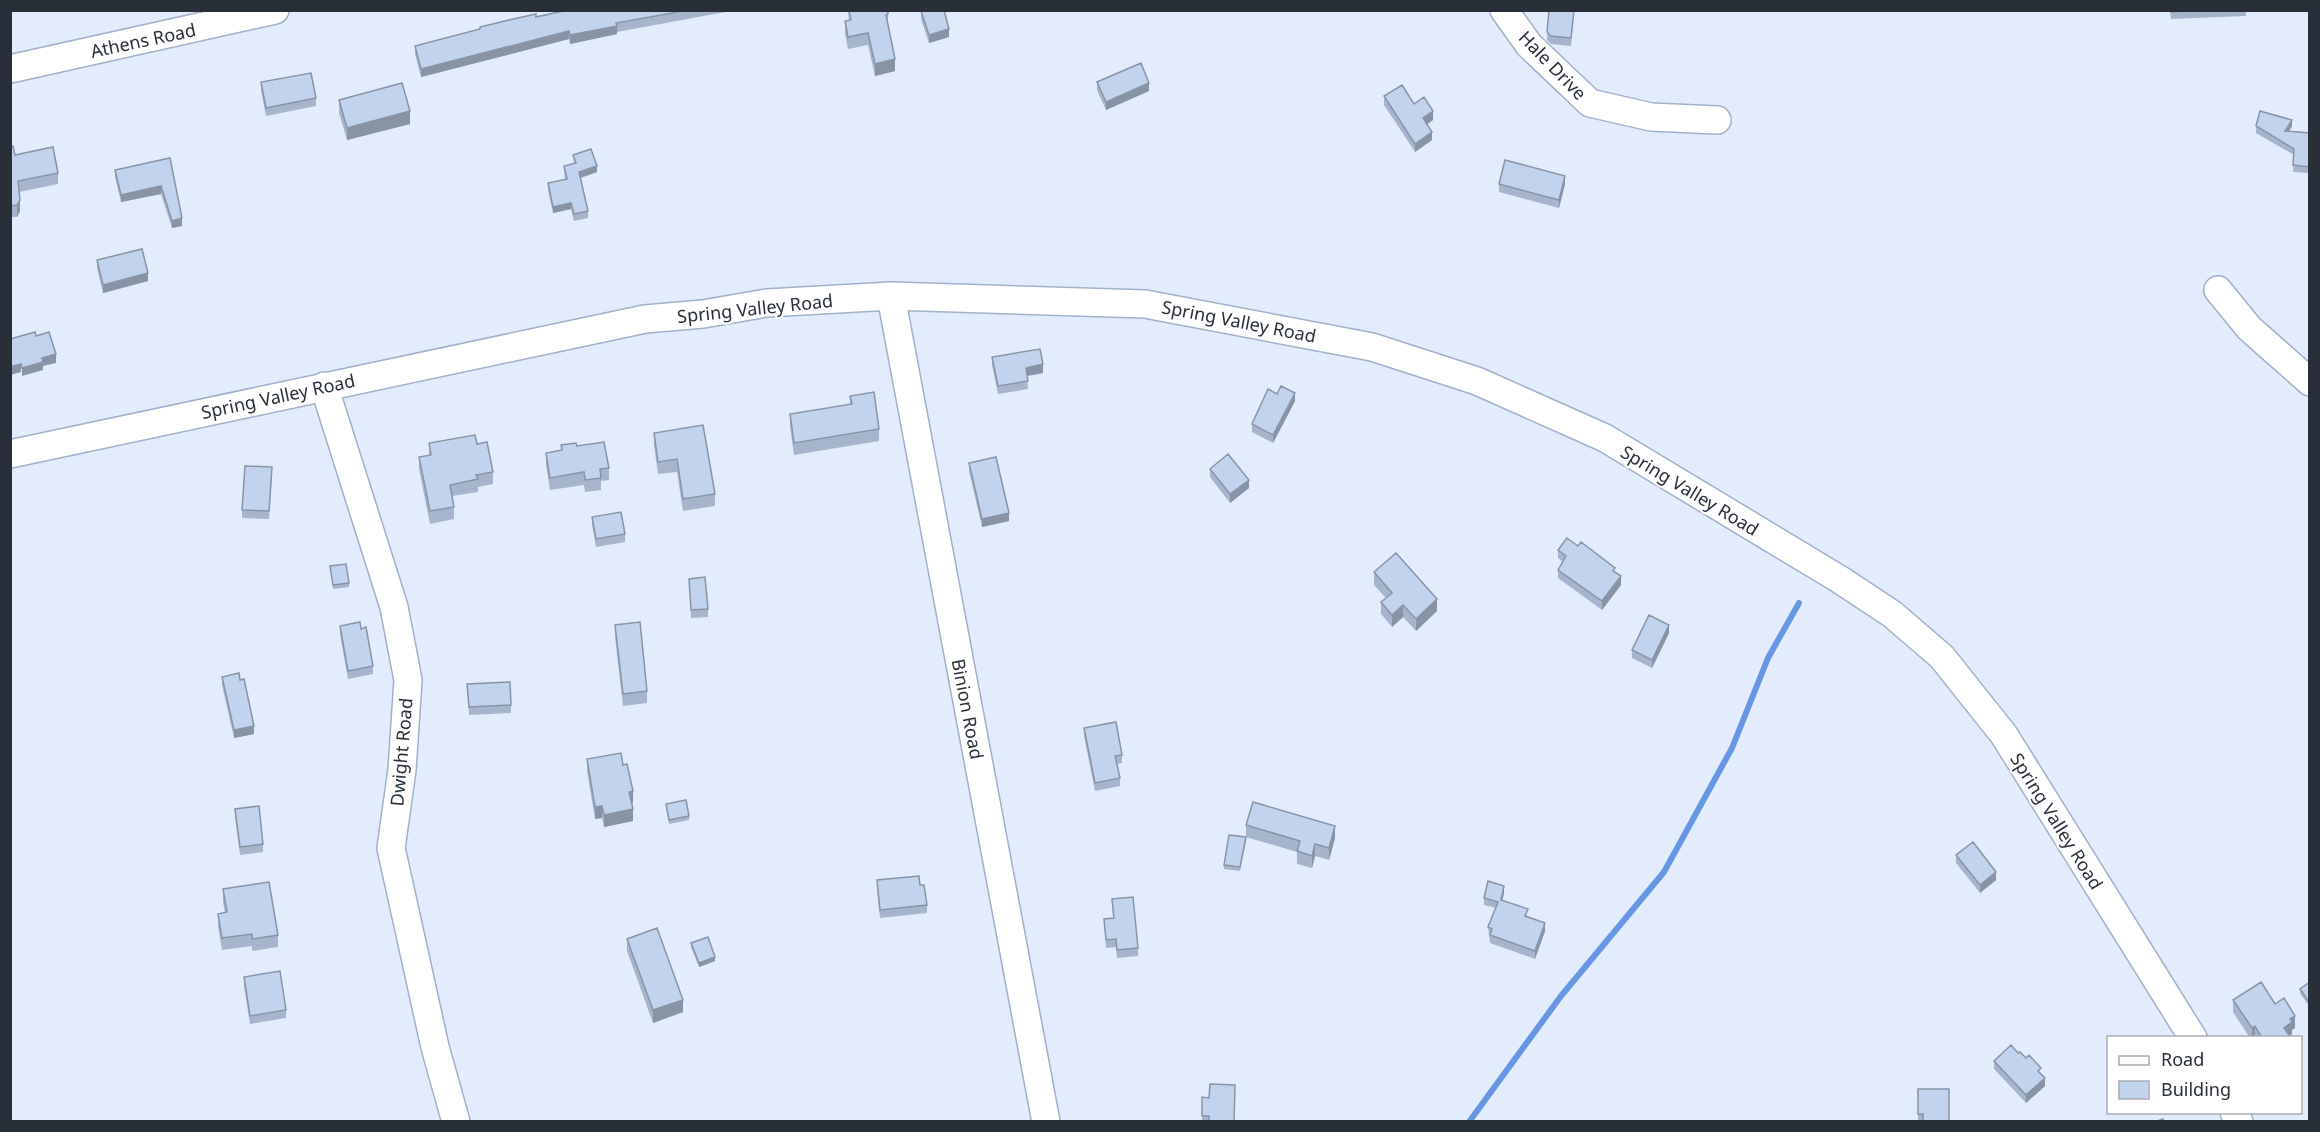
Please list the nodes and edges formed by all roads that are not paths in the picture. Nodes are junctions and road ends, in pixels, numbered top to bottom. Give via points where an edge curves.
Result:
1 (275, 10) edge
2 (1504, 10) edge
3 (10, 69) edge
4 (1717, 120) dead end
5 (2218, 290) dead end
6 (891, 296) junction
7 (2310, 382) edge
8 (324, 386) junction
9 (10, 454) edge
10 (2192, 1036) edge
11 (456, 1122) edge
12 (1046, 1122) edge

1 - 3 street, Athens Road
2 - 4 street, Hale Drive via 1529,45 1590,103 1651,117
5 - 7 street via 2249,328
6 - 8 street, Spring Valley Road via 767,303 645,319
6 - 10 street, Spring Valley Road via 1145,304 1314,335 1372,347 1477,381 1605,438 1848,585 1892,614 1942,657 2004,735
6 - 12 street, Binion Road
8 - 9 street, Spring Valley Road
8 - 11 street, Dwight Road via 394,607 408,680 402,770 391,848 435,1047

